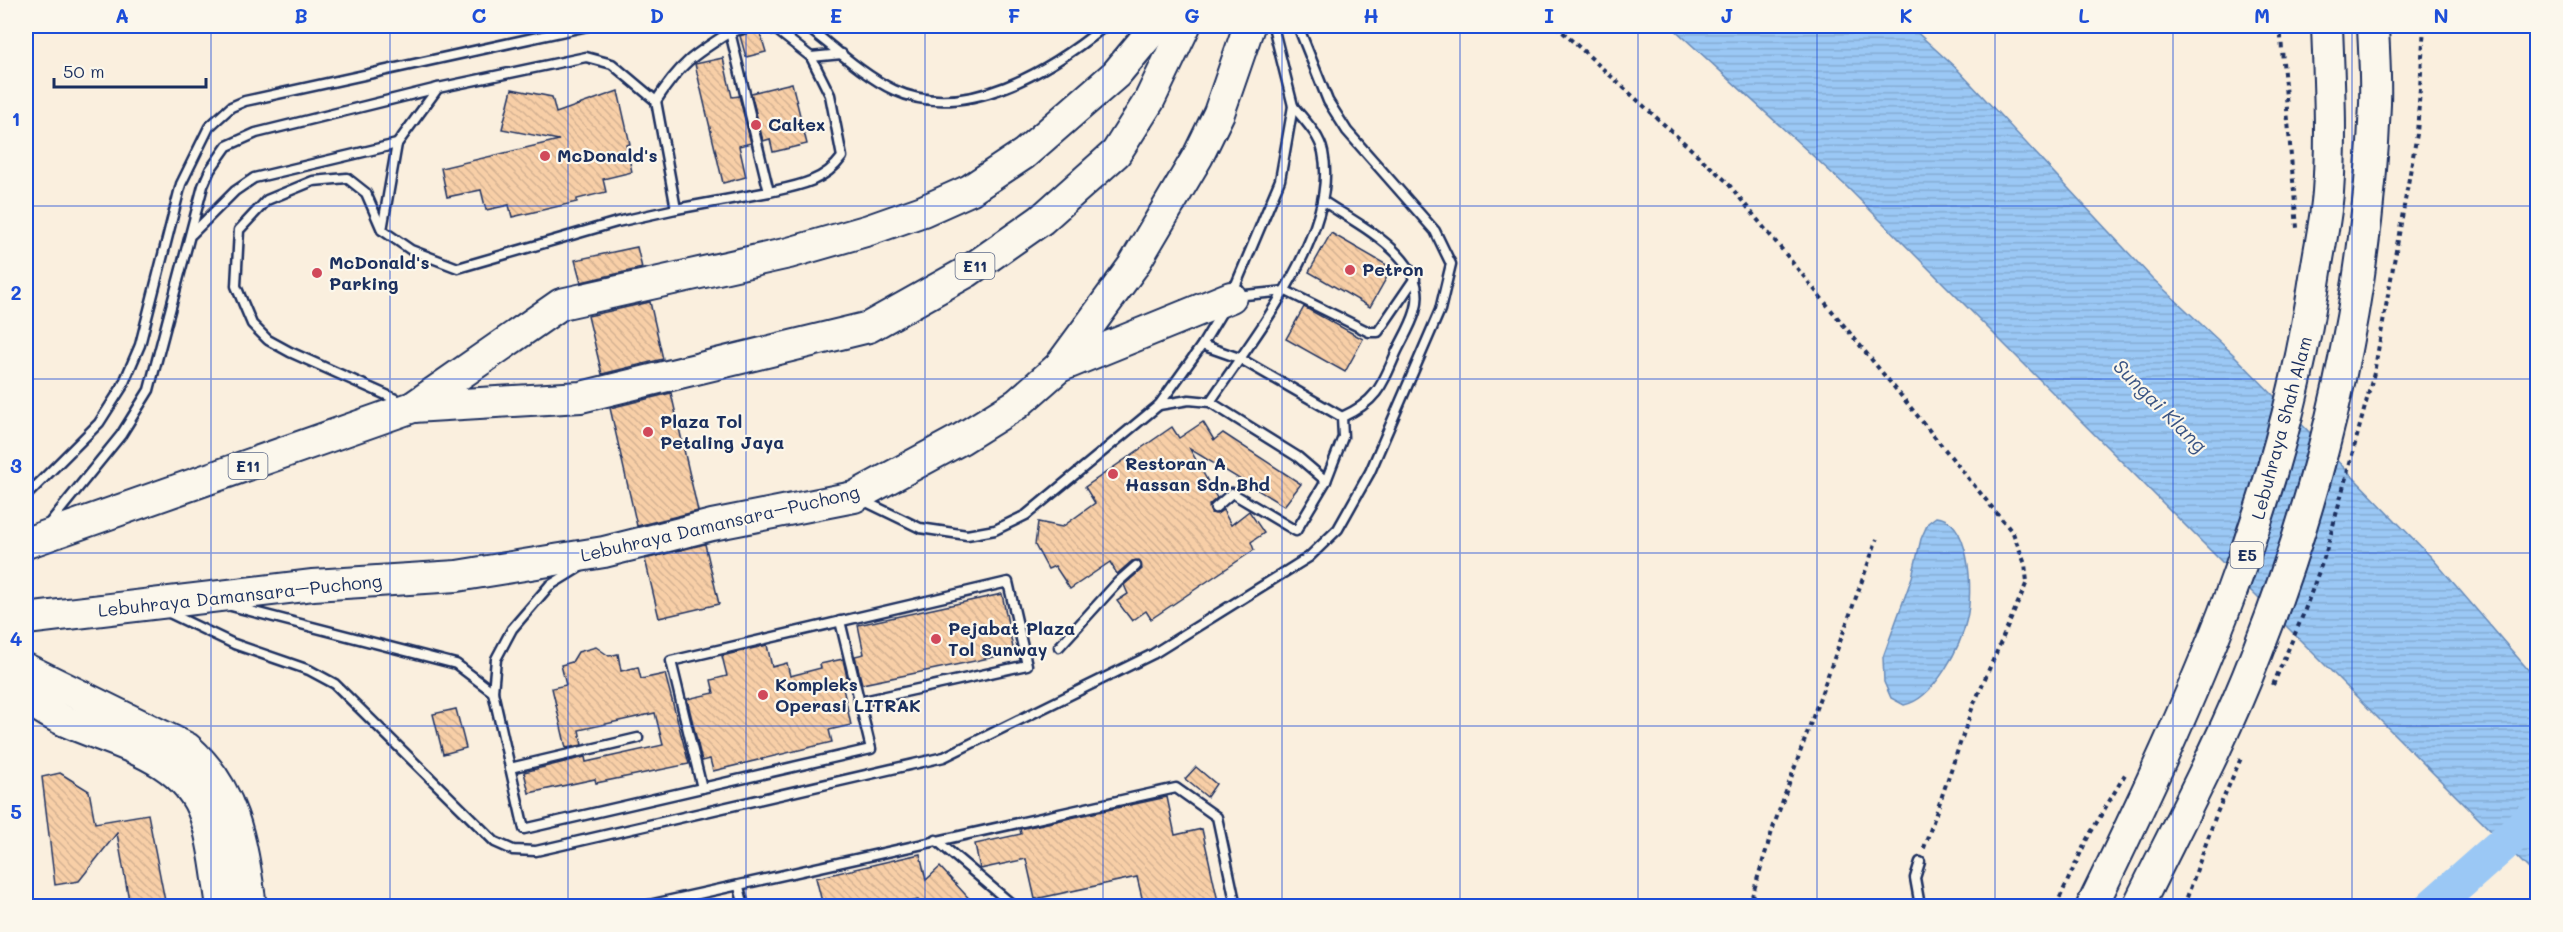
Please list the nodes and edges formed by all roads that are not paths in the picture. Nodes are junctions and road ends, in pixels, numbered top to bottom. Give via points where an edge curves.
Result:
1 (588, 26) edge
2 (754, 26) edge
3 (765, 26) edge
4 (806, 26) edge
5 (1105, 26) edge
6 (1156, 26) edge
7 (1185, 26) edge
8 (1249, 26) edge
9 (1273, 26) edge
10 (1298, 26) edge
11 (2326, 26) edge
12 (2373, 26) edge
13 (730, 32) junction
14 (842, 54) junction
15 (811, 57) junction
16 (438, 88) junction
17 (656, 101) junction
18 (1293, 106) junction
19 (397, 144) junction
20 (769, 192) junction
21 (1323, 201) junction
22 (676, 209) junction
23 (382, 231) junction
24 (190, 237) junction
25 (1415, 278) junction
26 (1286, 291) junction
27 (1231, 297) junction
28 (1202, 345) junction
29 (1239, 358) junction
30 (1059, 367) junction
31 (1210, 402) junction
32 (1159, 405) junction
33 (413, 407) junction
34 (1342, 417) junction
35 (1326, 481) junction
36 (26, 496) edge
37 (854, 497) junction
38 (1215, 508) dead end
39 (31, 541) edge
40 (604, 552) junction
41 (1136, 566) dead end
42 (200, 598) junction
43 (149, 604) junction
44 (26, 619) edge
45 (840, 621) junction
46 (1059, 647) dead end
47 (26, 669) edge
48 (493, 692) junction
49 (26, 698) edge
50 (859, 702) junction
51 (638, 738) dead end
52 (510, 768) junction
53 (702, 788) junction
54 (936, 840) junction
55 (1920, 862) road end
56 (740, 887) junction
57 (222, 906) edge
58 (251, 906) edge
59 (644, 906) edge
60 (744, 906) edge
61 (1014, 906) edge
62 (1236, 906) edge
63 (1920, 906) edge
64 (2092, 906) edge
65 (2138, 906) edge

1 - 36 lane via 245,101 220,116 201,140 181,184 140,345 122,387 99,423
2 - 13 lane
3 - 15 lane via 778,31
4 - 14 lane
5 - 14 lane via 1032,75 979,97 934,102 894,90
6 - 33 highway, E11 via 1116,74 1024,154 970,190 869,230 789,253 561,304
7 - 33 highway, E11 via 1149,101 1116,153 1032,226 967,272 870,327 581,398
8 - 30 highway, Lebuhraya Damansara–Puchong via 1219,113 1198,156 1132,266
9 - 18 lane
10 - 43 lane via 1328,101 1347,131 1435,231 1451,264 1440,310 1370,472 1338,529 1309,557 1143,660 944,757 536,851 513,850 495,842 335,684 309,670 234,644
11 - 64 highway, Lebuhraya Shah Alam / E5 via 2328,194 2306,339 2275,465 2245,561 2163,762
12 - 65 highway, E5 via 2376,102 2360,279 2312,489 2283,584 2255,657
13 - 17 lane via 689,58
13 - 20 lane
14 - 15 lane
15 - 20 lane via 830,95 843,157 824,176
16 - 17 lane via 586,57 612,63
16 - 19 lane
16 - 24 lane via 256,133 227,146 206,178
17 - 22 lane
18 - 21 lane via 1318,137 1323,153
18 - 27 lane via 1280,180
19 - 23 lane
19 - 24 lane via 254,178 235,190
20 - 22 lane
21 - 25 lane via 1399,253
21 - 26 lane
22 - 23 lane via 458,267 411,250
23 - 33 lane via 366,193 347,178 313,181 267,200 239,230 236,286 252,324 268,340
24 - 39 lane via 149,390 121,435
25 - 26 lane via 1378,332 1369,332
25 - 34 lane via 1416,310 1379,391 1362,408
26 - 27 lane
26 - 29 lane
27 - 28 lane
27 - 30 highway
28 - 29 lane
28 - 32 lane
29 - 31 lane
29 - 34 lane
30 - 37 highway, Lebuhraya Damansara–Puchong via 1017,404
31 - 32 lane via 1189,400
31 - 35 lane via 1298,457
32 - 37 lane via 1026,515 995,530 967,535 920,528
33 - 39 highway, E11
34 - 35 lane via 1344,437
35 - 38 lane via 1296,531 1233,493
37 - 40 highway, Lebuhraya Damansara–Puchong via 712,525
40 - 42 highway, Lebuhraya Damansara–Puchong via 457,576 313,585
40 - 48 lane via 549,586 512,629 496,659
41 - 46 lane
42 - 43 highway, Lebuhraya Damansara–Puchong
42 - 48 lane via 456,664
43 - 44 highway, Lebuhraya Damansara–Puchong
45 - 50 lane
45 - 50 lane via 1008,582 1026,665
45 - 53 lane via 671,661
47 - 58 highway via 187,748 204,763 218,781 237,828
48 - 52 lane
49 - 57 highway via 63,720 145,753 183,780 205,814
50 - 53 lane via 871,749
51 - 52 lane
52 - 53 lane via 524,829
54 - 56 lane
54 - 61 lane
54 - 62 lane via 1176,788 1217,817
55 - 63 lane via 1916,878
56 - 59 lane
56 - 60 lane

